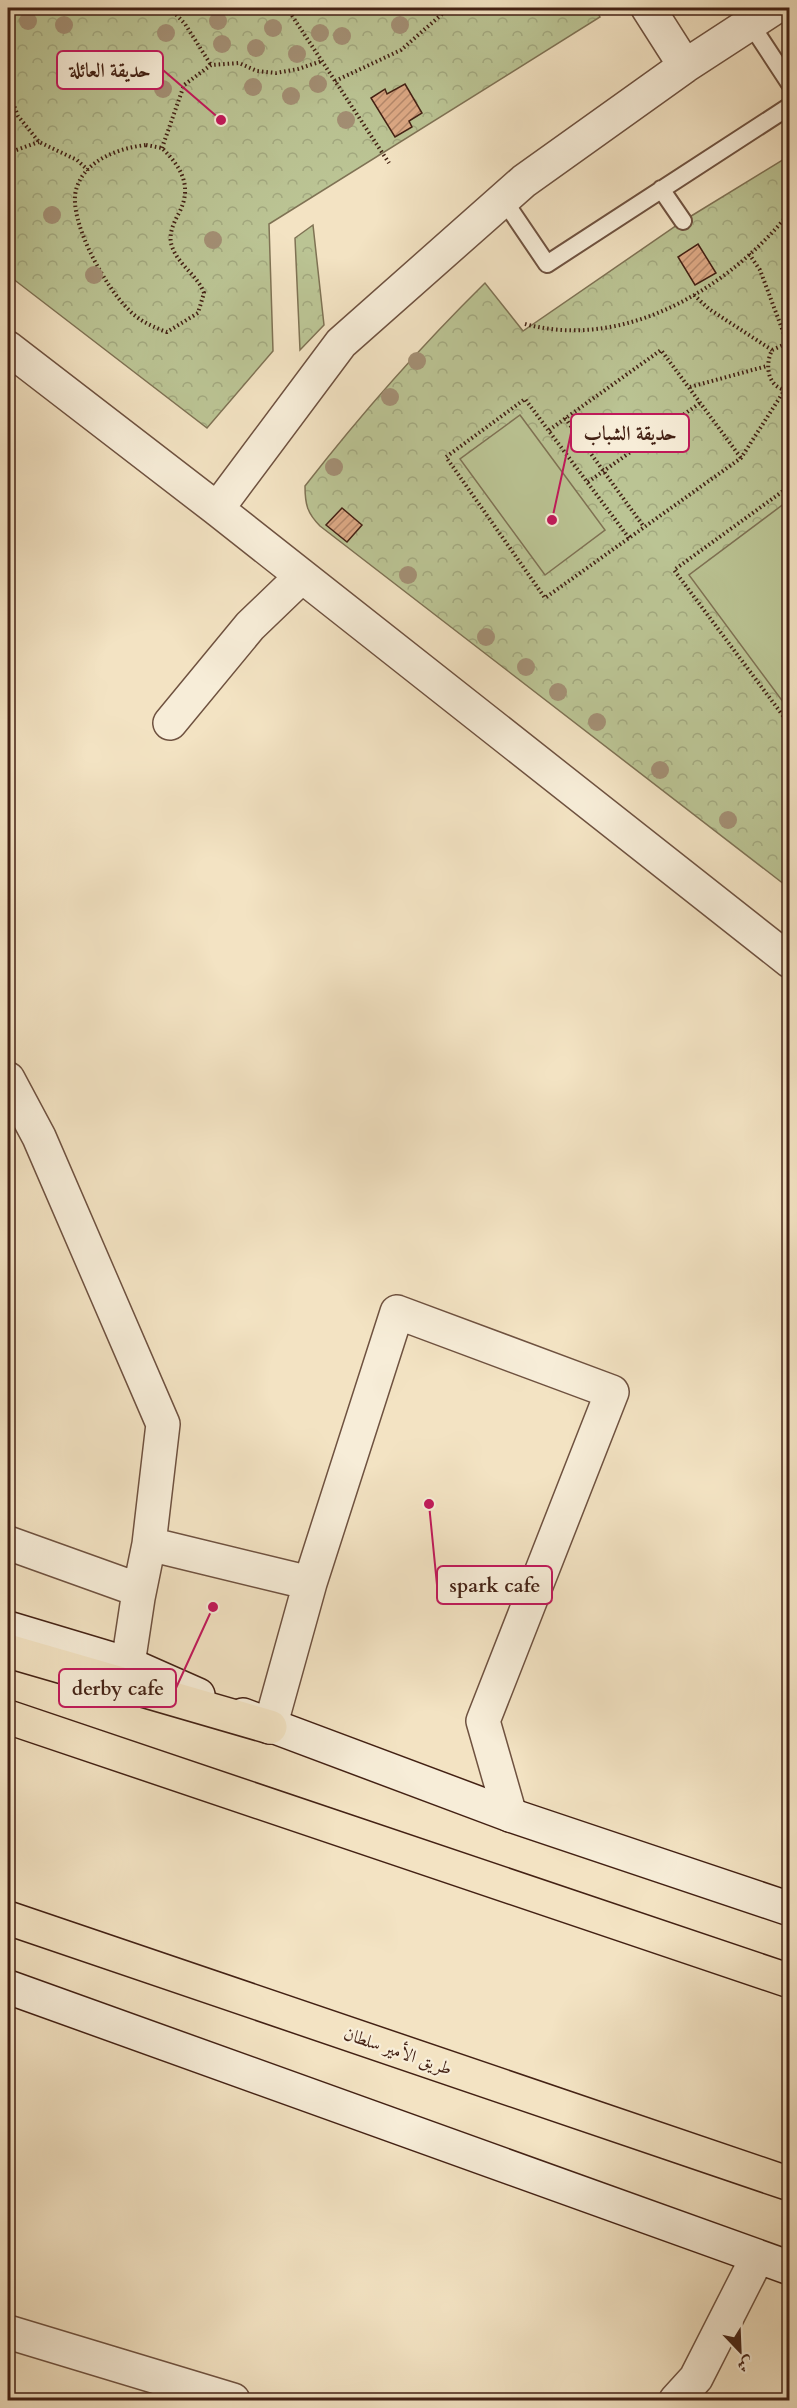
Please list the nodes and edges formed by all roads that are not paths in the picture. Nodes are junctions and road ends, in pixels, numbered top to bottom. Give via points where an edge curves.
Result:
1 (648, 8) edge
2 (762, 15) edge
3 (685, 66) junction
4 (789, 84) edge
5 (789, 105) edge
6 (661, 189) junction
7 (503, 200) junction
8 (683, 221) dead end
9 (8, 348) edge
10 (218, 509) junction
11 (302, 576) junction
12 (170, 723) dead end
13 (789, 961) edge
14 (8, 1079) edge
15 (8, 1543) edge
16 (149, 1544) junction
17 (310, 1583) junction
18 (139, 1590) junction
19 (8, 1628) edge
20 (8, 1651) edge
21 (128, 1664) junction
22 (8, 1717) edge
23 (270, 1727) junction
24 (510, 1815) junction
25 (789, 1909) edge
26 (8, 1918) edge
27 (789, 1981) edge
28 (8, 1987) edge
29 (789, 2184) edge
30 (757, 2258) junction
31 (789, 2268) edge
32 (8, 2332) edge
33 (233, 2400) edge
34 (676, 2400) edge

1 - 3 street
2 - 3 street
2 - 4 lane
3 - 7 street
5 - 6 lane
6 - 7 lane via 547,264
6 - 8 lane
7 - 10 street via 341,343
9 - 10 street
10 - 11 street
11 - 12 street via 250,626
11 - 13 street
14 - 16 street via 39,1137 163,1424
15 - 18 street
16 - 17 street
16 - 18 street
17 - 23 street
17 - 24 street via 397,1312 612,1392 483,1721
18 - 21 street
19 - 21 street
20 - 23 main road
21 - 23 street
22 - 27 main road
23 - 24 street
24 - 25 street
26 - 29 main road, طريق الأمير سلطان
28 - 30 street
30 - 31 street
30 - 34 street via 696,2378
32 - 33 street

